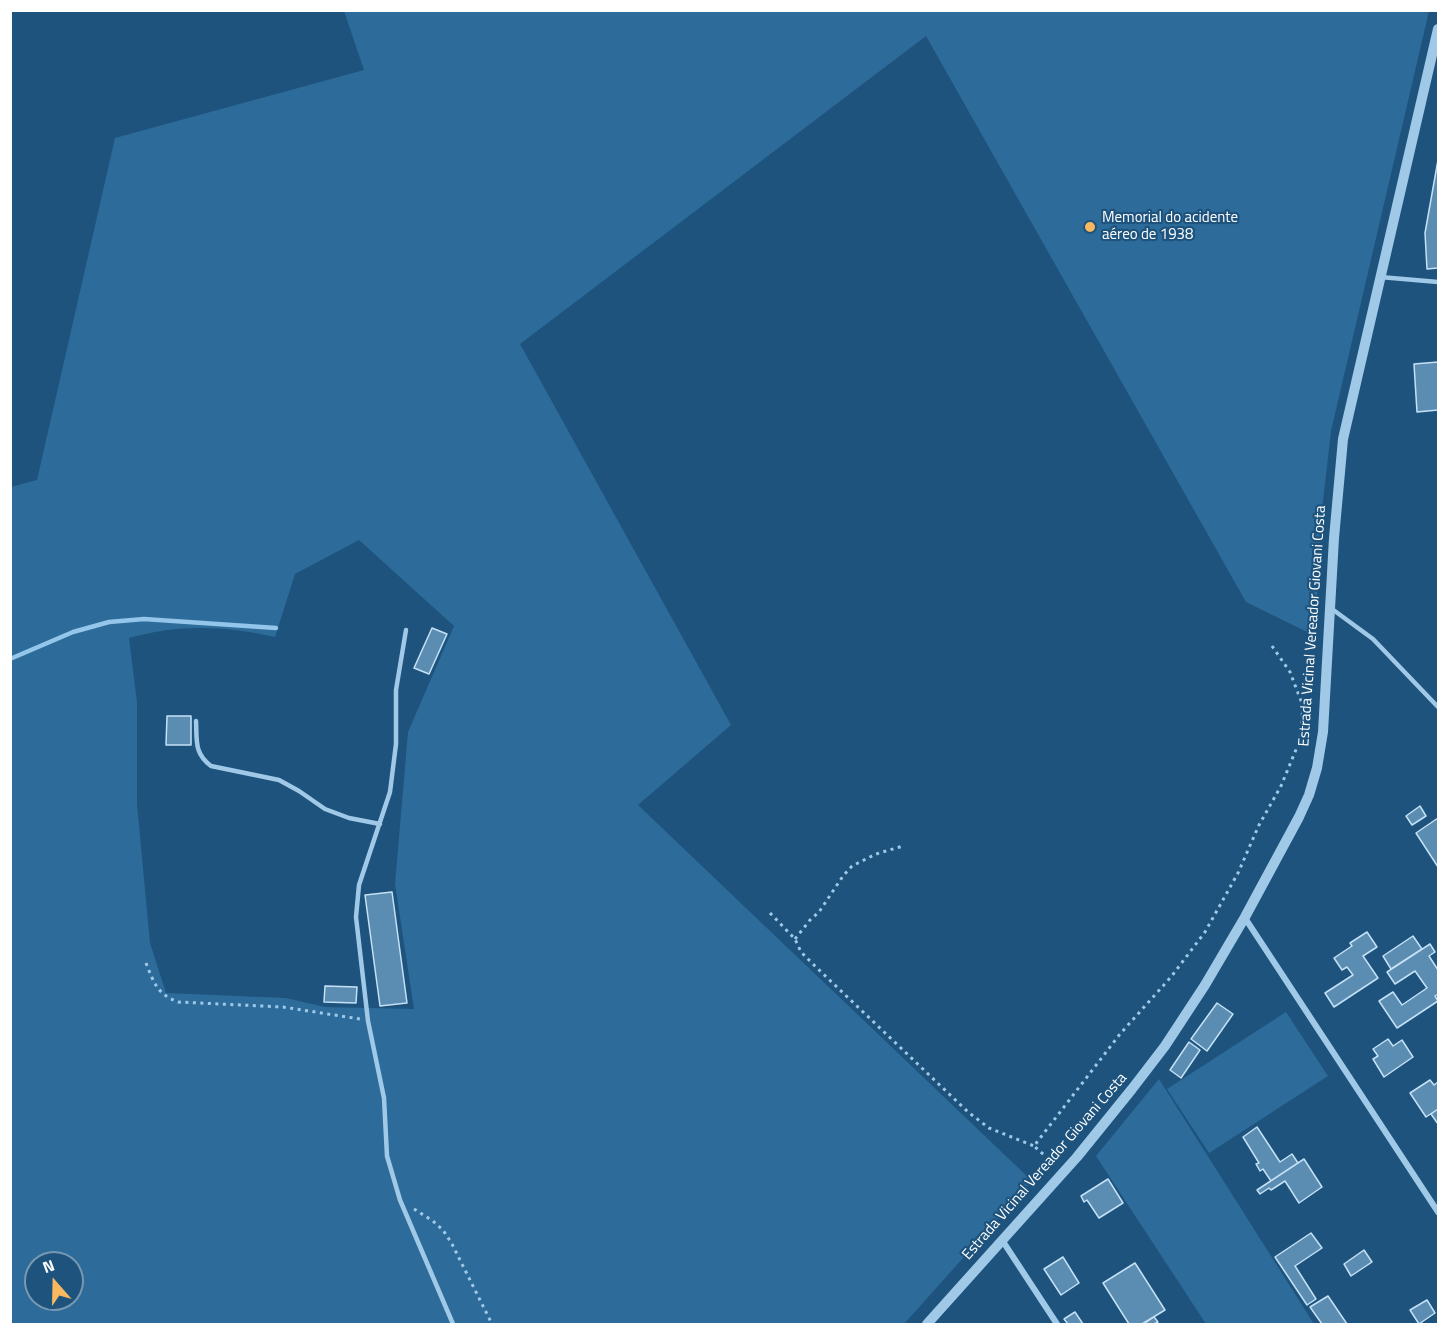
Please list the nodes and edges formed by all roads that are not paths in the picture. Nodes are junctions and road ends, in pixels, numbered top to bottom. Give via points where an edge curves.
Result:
1 (1438, 29) edge
2 (1380, 277) junction
3 (1438, 282) edge
4 (1330, 607) junction
5 (406, 630) dead end
6 (1438, 707) edge
7 (196, 721) dead end
8 (380, 824) junction
9 (1245, 917) junction
10 (1438, 1212) edge
11 (1002, 1240) junction
12 (937, 1320) edge
13 (453, 1324) edge
14 (927, 1324) edge
15 (1057, 1324) edge

1 - 2 street, Estrada Vicinal Vereador Giovani Costa
2 - 3 lane
2 - 4 street, Estrada Vicinal Vereador Giovani Costa via 1343,439
4 - 6 lane via 1373,639
4 - 9 street, Estrada Vicinal Vereador Giovani Costa via 1323,732 1317,768 1299,818
5 - 8 lane via 396,690 392,782
7 - 8 lane via 197,748 202,760 211,766 279,780 325,809
8 - 13 lane via 359,885 356,917 368,1021 384,1098 387,1156 400,1200
9 - 10 street
9 - 11 street, Estrada Vicinal Vereador Giovani Costa via 1165,1046
11 - 12 street, Estrada Vicinal Vereador Giovani Costa
11 - 15 street
12 - 14 street, Estrada Vicinal Vereador Giovani Costa

